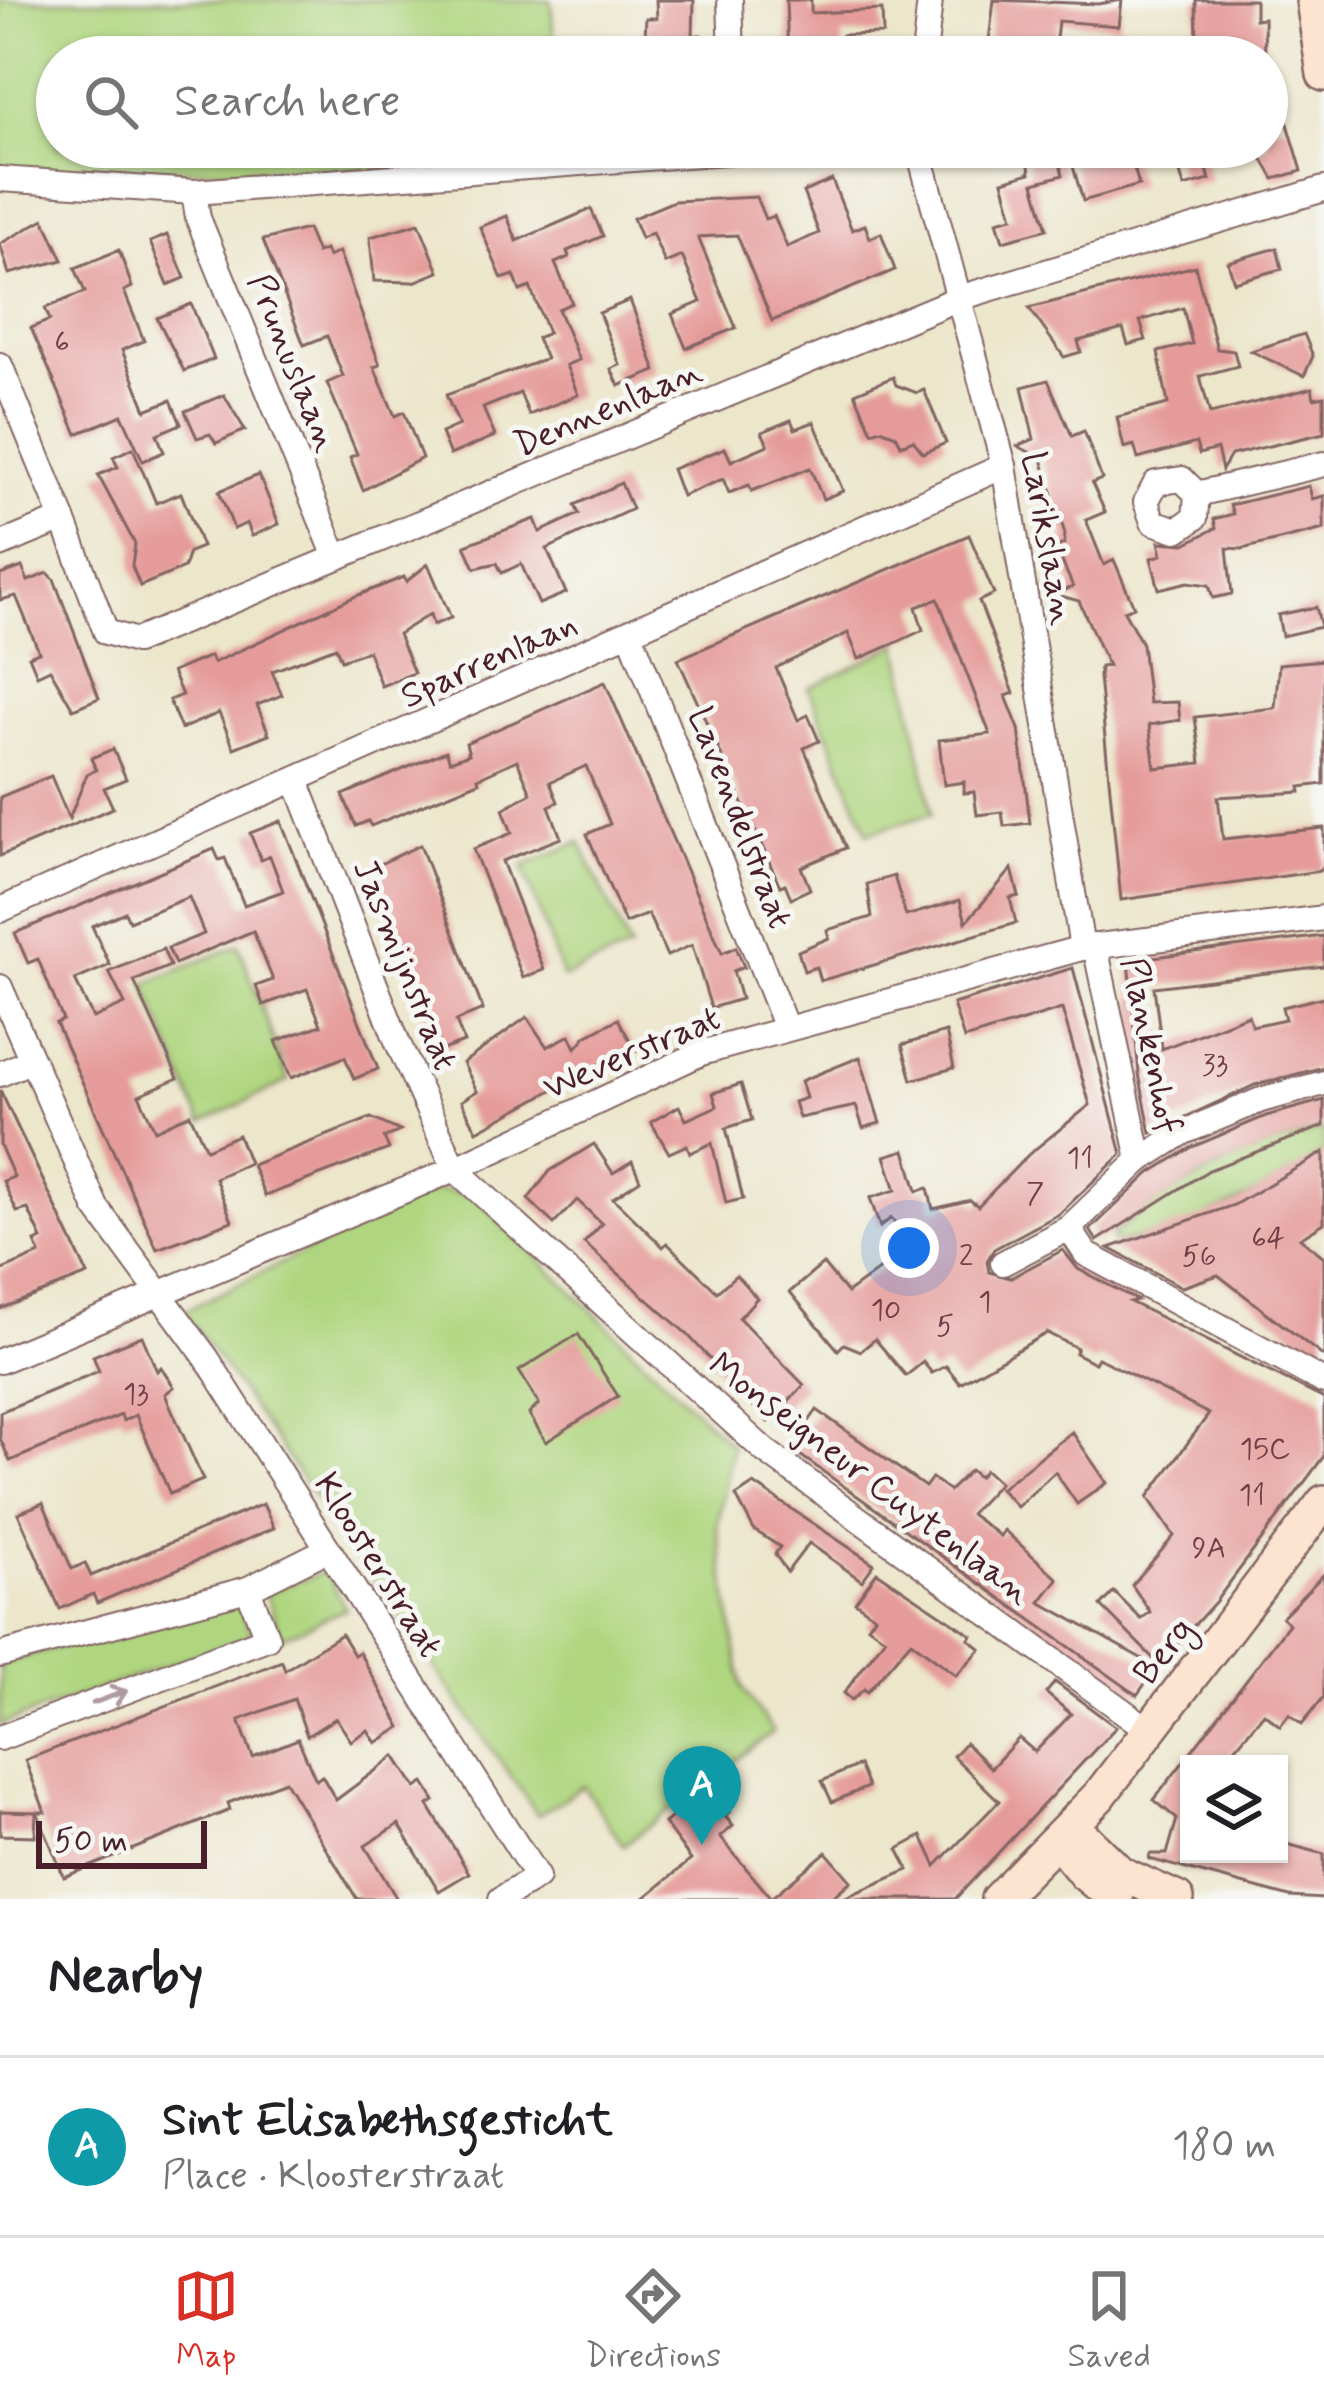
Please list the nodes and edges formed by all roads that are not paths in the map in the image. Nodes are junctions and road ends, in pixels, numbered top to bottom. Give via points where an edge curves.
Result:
1 (730, 0) edge
2 (930, 0) edge
3 (1313, 0) edge
4 (731, 36) edge
5 (926, 36) edge
6 (1324, 74) edge
7 (513, 168) edge
8 (924, 168) edge
9 (0, 178) edge
10 (1324, 190) edge
11 (194, 192) junction
12 (959, 298) junction
13 (0, 365) edge
14 (1324, 464) edge
15 (1004, 466) junction
16 (1197, 494) dead end
17 (63, 519) junction
18 (0, 545) edge
19 (336, 557) junction
20 (630, 633) junction
21 (297, 783) junction
22 (0, 910) edge
23 (1324, 918) edge
24 (1088, 947) junction
25 (2, 998) edge
26 (786, 1028) junction
27 (32, 1060) junction
28 (0, 1074) edge
29 (1324, 1083) edge
30 (1140, 1160) junction
31 (455, 1169) junction
32 (1069, 1228) junction
33 (1003, 1263) dead end
34 (160, 1292) junction
35 (0, 1361) edge
36 (1324, 1382) edge
37 (1324, 1502) edge
38 (328, 1549) junction
39 (248, 1589) junction
40 (0, 1655) edge
41 (1149, 1730) junction
42 (0, 1738) edge
43 (1065, 1834) junction
44 (1112, 1892) edge
45 (501, 1899) edge
46 (998, 1899) edge
47 (1177, 1899) edge

1 - 4 street
2 - 5 street
3 - 6 street
7 - 11 street
8 - 12 street, Larikslaan
9 - 11 street
10 - 12 street, Dennenlaan
11 - 19 street, Prunuslaan
12 - 15 street, Larikslaan
12 - 19 street, Dennenlaan
13 - 17 street, Dennenlaan
14 - 16 street
15 - 20 street, Sparrenlaan
15 - 24 street, Larikslaan
17 - 18 street
17 - 19 street, Dennenlaan via 106,632 121,640
20 - 21 street, Sparrenlaan
20 - 26 street, Lavendelstraat
21 - 22 street, Sparrenlaan
21 - 31 street, Jasmijnstraat
23 - 24 street, Weverstraat
24 - 26 street, Weverstraat
24 - 30 street, Plankenhof
25 - 27 street, Kloosterstraat
26 - 31 street, Weverstraat via 701,1053
27 - 28 street
27 - 34 street, Kloosterstraat via 96,1207
29 - 30 street via 1184,1132
30 - 32 street
31 - 34 street, Weverstraat
31 - 41 street, Monseigneur Cuytenlaan via 764,1450
32 - 33 street
32 - 36 street via 1086,1254
34 - 35 street, Weverstraat
34 - 38 street, Kloosterstraat
37 - 41 street, Berg
38 - 39 street
38 - 45 street, Kloosterstraat via 537,1877
39 - 40 street
42 -> 39 street via 266,1638
41 - 43 street, Berg
43 - 44 street
43 - 46 street, Berg
44 - 47 street

